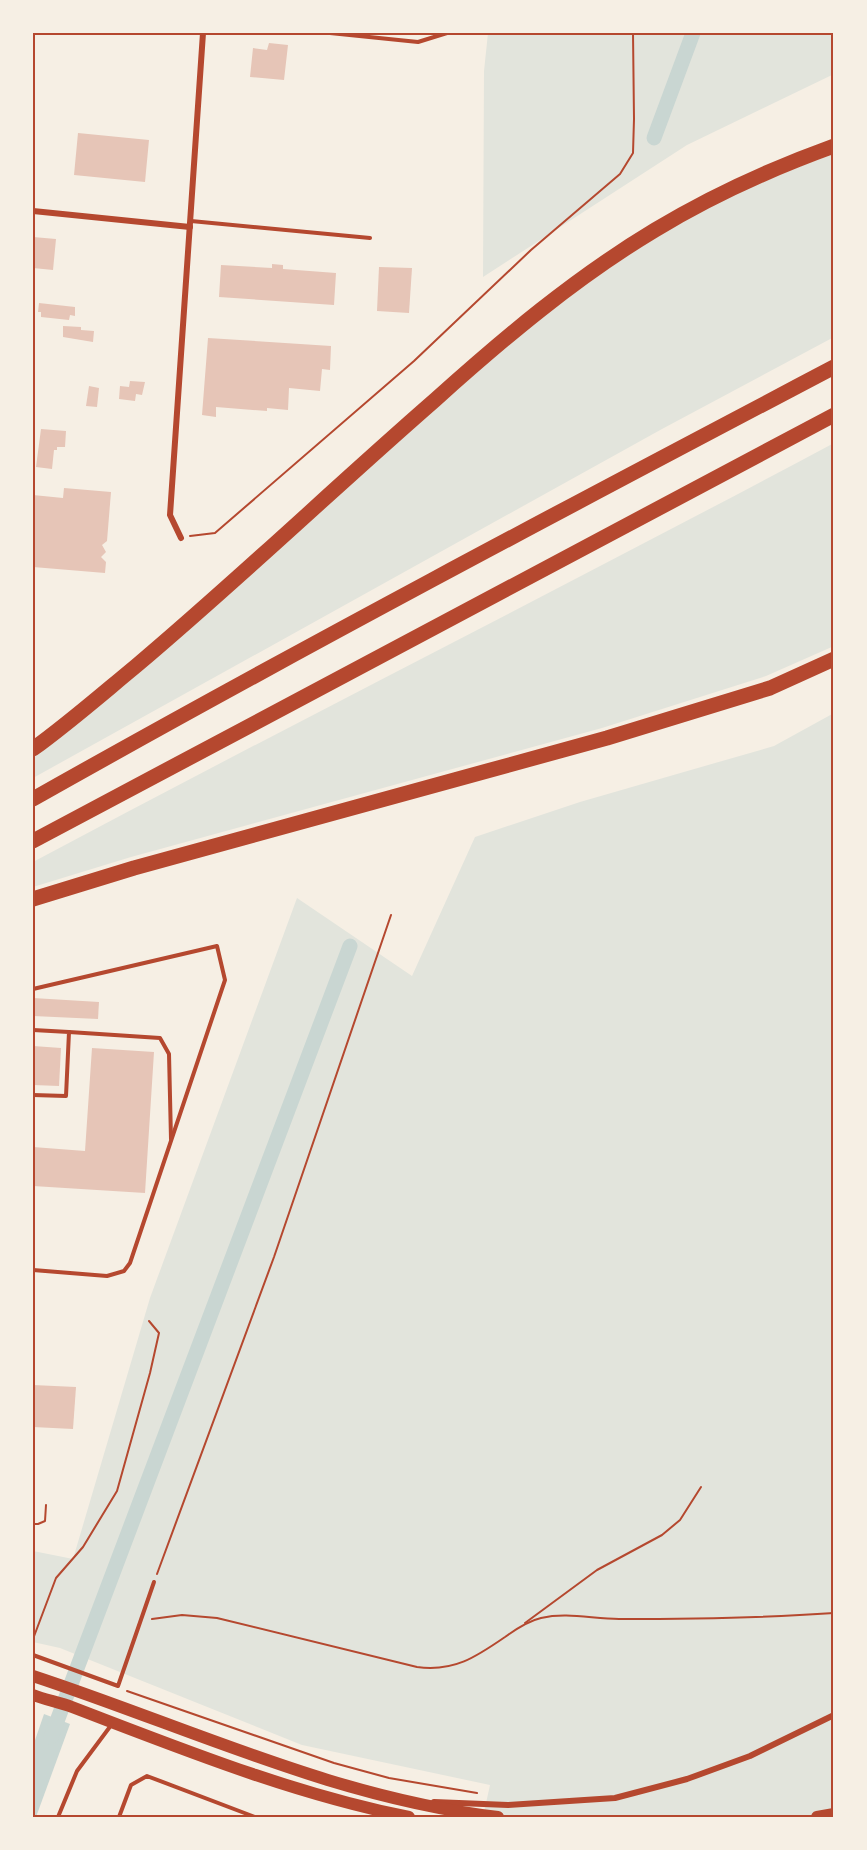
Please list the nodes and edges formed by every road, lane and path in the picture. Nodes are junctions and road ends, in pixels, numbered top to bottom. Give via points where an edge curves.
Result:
1 (202, 33) edge
2 (330, 33) edge
3 (447, 33) edge
4 (633, 33) edge
5 (834, 146) edge
6 (33, 211) edge
7 (190, 224) junction
8 (370, 238) dead end
9 (834, 367) edge
10 (834, 415) edge
11 (181, 538) joint
12 (834, 659) edge
13 (33, 749) edge
14 (33, 800) edge
15 (33, 841) edge
16 (33, 899) edge
17 (391, 915) dead end
18 (33, 989) edge
19 (33, 1030) edge
20 (69, 1032) junction
21 (33, 1095) edge
22 (171, 1143) junction
23 (33, 1270) edge
24 (149, 1321) dead end
25 (701, 1487) dead end
26 (46, 1505) dead end
27 (33, 1524) edge
28 (154, 1582) joint
29 (834, 1613) edge
30 (140, 1621) junction
31 (523, 1625) junction
32 (33, 1639) edge
33 (33, 1655) edge
34 (39, 1678) edge
35 (118, 1686) junction
36 (36, 1696) edge
37 (834, 1715) edge
38 (112, 1723) junction
39 (482, 1793) dead end
40 (407, 1800) junction
41 (834, 1814) edge
42 (58, 1817) edge
43 (119, 1817) edge
44 (255, 1817) edge
45 (409, 1817) edge
46 (498, 1817) edge
47 (817, 1817) edge

1 - 7 street
2 - 3 lane via 418,42
4 - 11 path via 633,153 620,174 531,250 414,361 215,533
5 - 13 highway via 723,193 655,230 577,282 512,332 177,632
6 - 7 street
7 - 8 lane
7 - 11 street via 170,515
9 - 14 highway via 585,498
10 - 15 highway
12 - 16 highway via 770,688 608,738
17 - 28 path via 274,1257
18 - 22 lane via 217,946 225,980
19 - 20 lane
20 - 21 lane via 66,1096
20 - 22 lane via 160,1038 169,1054
22 - 23 lane via 124,1271 107,1276
24 - 32 path via 159,1333 117,1491 83,1547 56,1578
25 - 31 path via 680,1520 662,1535 597,1570
26 - 27 path via 45,1521
28 - 30 lane
29 - 31 path via 616,1620 563,1616
30 - 31 path via 182,1615 217,1618 427,1668 464,1662
30 - 35 lane
33 - 35 lane
34 - 40 main road via 307,1775
35 - 39 path via 334,1763 389,1778
36 - 38 main road
37 - 40 street via 750,1756 687,1779 615,1798 508,1805
38 - 42 lane via 77,1771
38 - 45 main road via 318,1795
40 - 46 main road
41 - 47 main road
43 - 44 lane via 131,1785 147,1776

